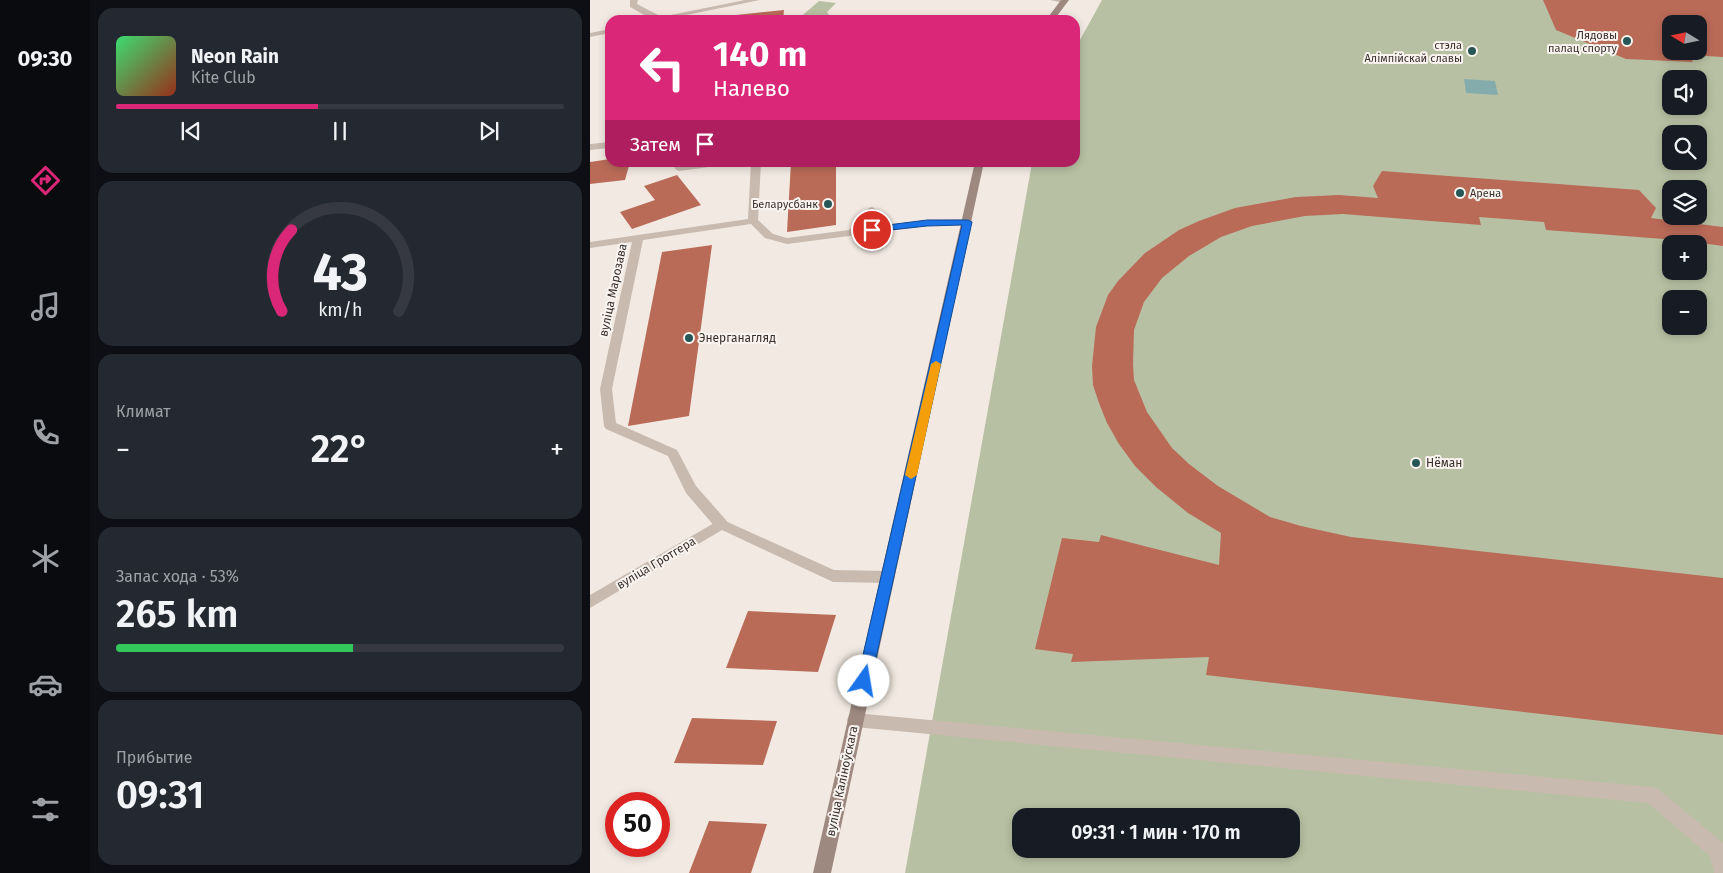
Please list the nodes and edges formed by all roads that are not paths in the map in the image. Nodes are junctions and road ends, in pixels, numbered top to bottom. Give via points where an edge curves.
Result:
1 (634, 0) edge
2 (756, 0) edge
3 (1054, 0) edge
4 (1064, 1) edge
5 (649, 15) edge
6 (676, 15) edge
7 (1054, 15) edge
8 (605, 32) edge
9 (590, 35) edge
10 (605, 146) edge
11 (590, 148) edge
12 (686, 167) edge
13 (756, 167) edge
14 (979, 167) edge
15 (679, 168) dead end
16 (872, 210) dead end
17 (753, 221) junction
18 (968, 222) junction
19 (853, 232) junction
20 (638, 238) junction
21 (590, 244) edge
22 (721, 524) junction
23 (888, 577) junction
24 (590, 602) edge
25 (855, 720) junction
26 (1720, 851) edge
27 (822, 873) edge
28 (1723, 873) edge

1 - 5 street via 633,5
2 - 6 street
3 - 4 street
4 - 7 main road
8 - 9 street
10 - 11 street
12 - 15 street
13 - 17 street
14 - 18 main road, вуліца Каліноўскага
16 - 19 street
17 - 19 street via 769,236 787,241
17 - 20 street, вуліца Марозава
18 - 19 street via 927,223
18 - 23 main road, вуліца Каліноўскага
20 - 21 street
20 - 22 street, вуліца Марозава via 606,389 610,426 673,453 691,489
22 - 23 street via 833,576
22 - 24 street, вуліца Гротгера
23 - 25 main road, вуліца Каліноўскага
25 - 26 street via 1652,795
25 - 27 main road, вуліца Каліноўскага
26 - 28 street

